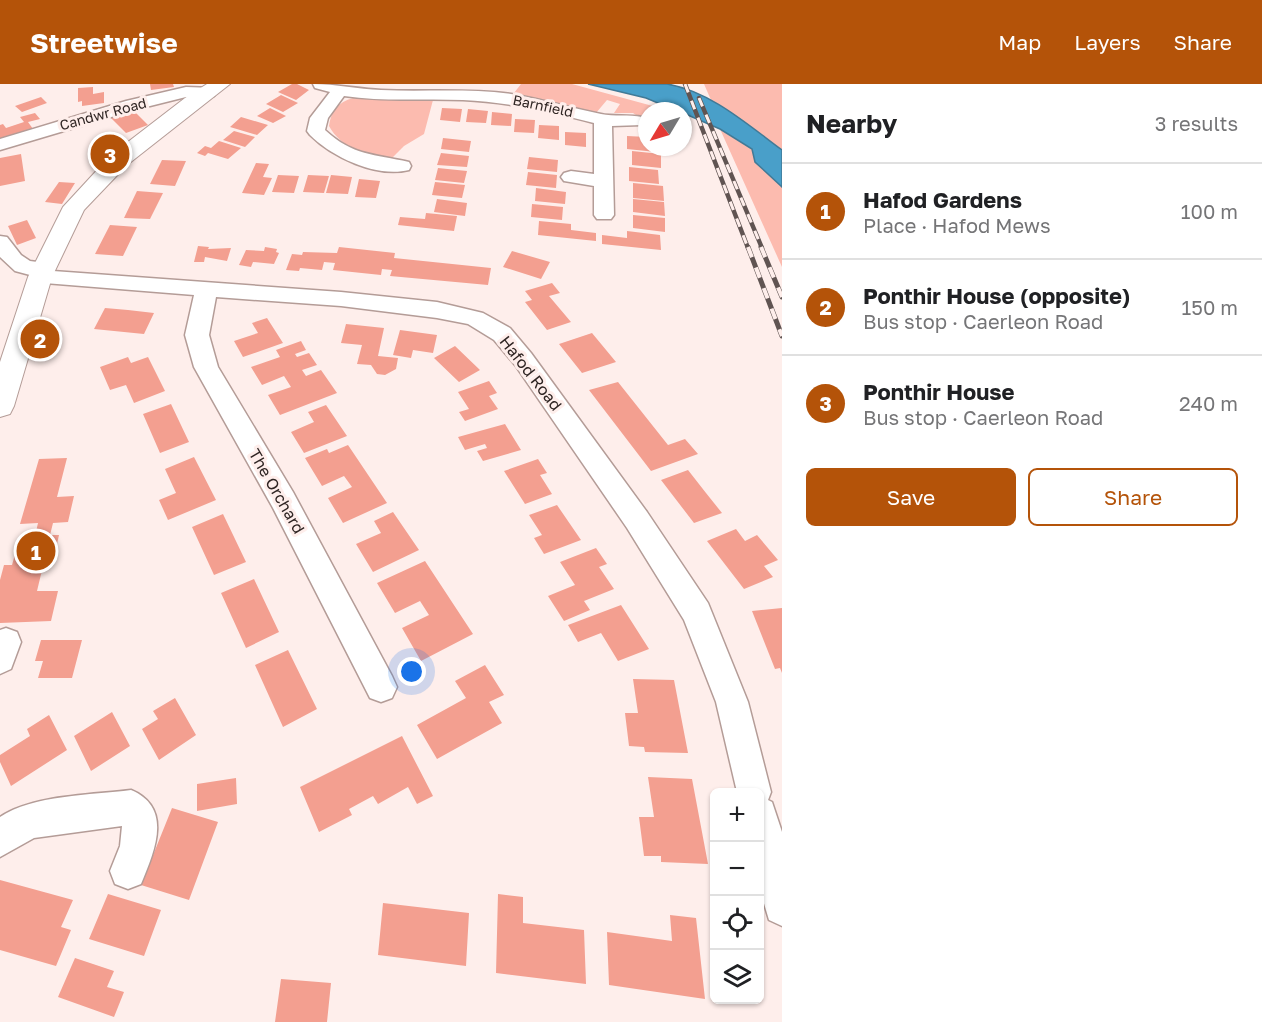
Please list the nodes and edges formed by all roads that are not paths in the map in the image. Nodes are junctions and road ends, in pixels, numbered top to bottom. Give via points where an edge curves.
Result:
1 (321, 84) edge
2 (119, 87) dead end
3 (214, 88) edge
4 (339, 91) junction
5 (132, 105) junction
6 (603, 120) junction
7 (636, 121) dead end
8 (0, 145) edge
9 (402, 166) dead end
10 (572, 177) dead end
11 (604, 181) junction
12 (604, 214) dead end
13 (0, 242) edge
14 (42, 273) junction
15 (206, 290) junction
16 (0, 406) edge
17 (381, 687) dead end
18 (753, 788) edge
19 (764, 834) edge
20 (0, 839) edge
21 (128, 870) dead end
22 (782, 908) edge

1 - 4 street, Barnfield
2 - 5 street
3 - 5 street, Candwr Road
3 - 14 main road via 119,160 74,207
4 - 6 street, Barnfield via 513,99
4 - 9 street via 319,118 316,131 343,153 369,163
5 - 8 street, Candwr Road
6 - 7 street, Barnfield
6 - 11 street
10 - 11 street
11 - 12 street
13 - 14 street, Hafod Road via 18,266
14 - 15 street, Hafod Road
14 - 16 main road
15 - 17 street, The Orchard via 196,335 206,367 284,500
15 - 18 street, Hafod Road via 437,310 475,318 502,334 637,520 697,613 732,702
19 - 22 street
20 - 21 street via 34,820 131,807 138,813 140,833

